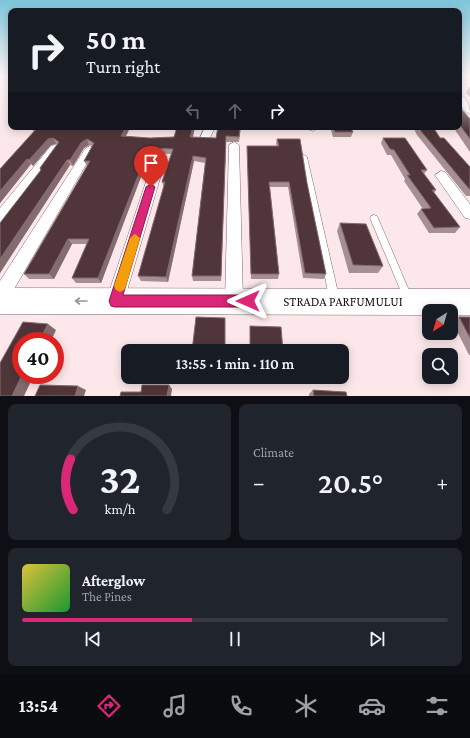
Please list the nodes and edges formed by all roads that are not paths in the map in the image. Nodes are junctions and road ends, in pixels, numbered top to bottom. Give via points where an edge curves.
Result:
1 (462, 101) edge
2 (470, 111) edge
3 (209, 130) edge
4 (205, 138) edge
5 (234, 145) dead end
6 (54, 148) edge
7 (90, 149) edge
8 (304, 157) edge
9 (160, 158) dead end
10 (441, 175) dead end
11 (470, 214) edge
12 (0, 218) edge
13 (374, 218) dead end
14 (0, 297) edge
15 (115, 301) junction
16 (234, 301) junction
17 (335, 301) junction
18 (0, 302) edge
19 (409, 302) junction
20 (470, 302) edge

1 - 2 street
3 - 4 street
5 - 16 street
6 - 12 street
7 - 14 street
8 - 17 lane
9 - 15 street
10 - 11 street
13 - 19 lane
15 - 16 street, STRADA PARFUMULUI
15 -> 18 street, STRADA PARFUMULUI
16 - 17 street, STRADA PARFUMULUI
17 - 19 street, STRADA PARFUMULUI
19 - 20 street, STRADA PARFUMULUI

